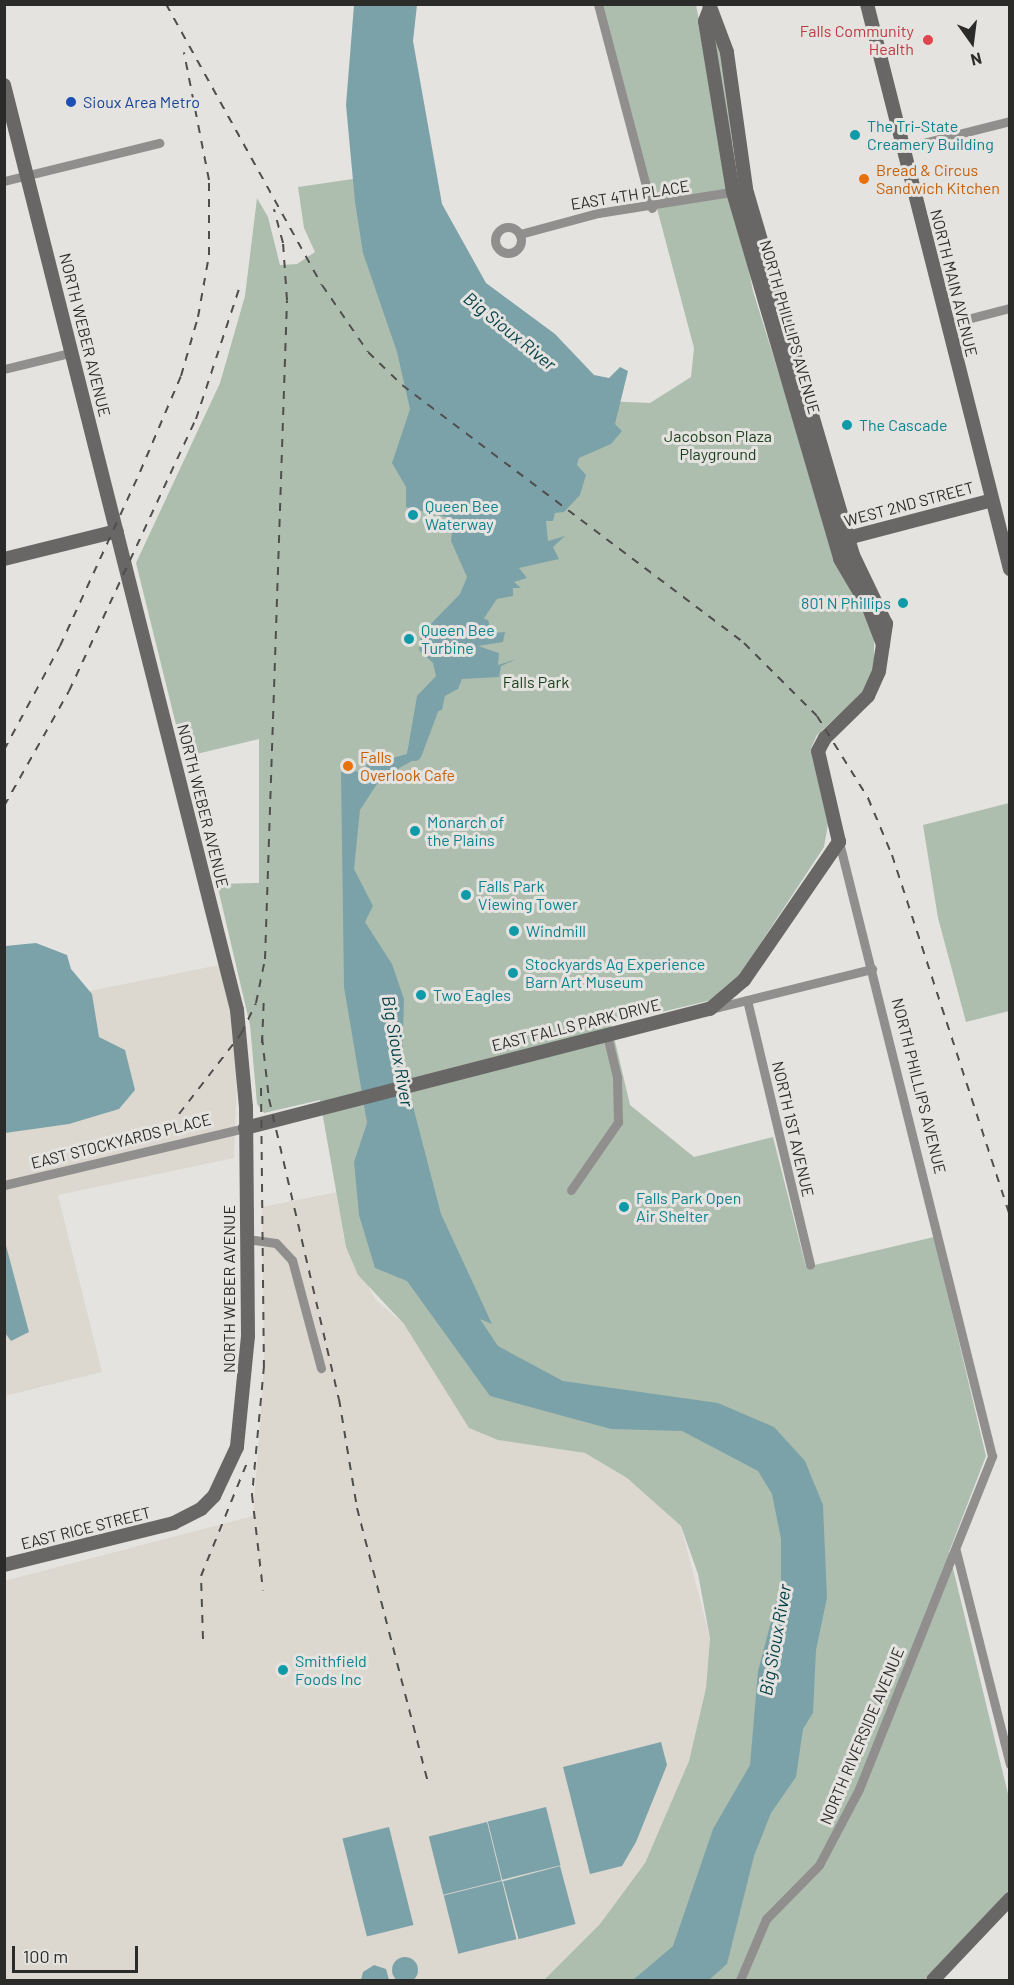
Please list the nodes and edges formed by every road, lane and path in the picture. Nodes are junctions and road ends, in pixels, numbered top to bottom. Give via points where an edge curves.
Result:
1 (598, 4) edge
2 (867, 4) edge
3 (714, 6) edge
4 (4, 85) edge
5 (1010, 121) edge
6 (159, 143) dead end
7 (903, 148) junction
8 (27, 176) junction
9 (4, 182) edge
10 (739, 190) junction
11 (651, 208) junction
12 (520, 234) dead end
13 (1010, 308) edge
14 (948, 324) junction
15 (73, 352) junction
16 (4, 369) edge
17 (992, 500) junction
18 (117, 531) junction
19 (841, 539) junction
20 (4, 559) edge
21 (1010, 569) edge
22 (839, 842) junction
23 (872, 969) junction
24 (747, 1000) junction
25 (710, 1009) junction
26 (607, 1035) junction
27 (245, 1128) junction
28 (4, 1185) edge
29 (571, 1190) dead end
30 (247, 1239) junction
31 (810, 1265) dead end
32 (321, 1368) dead end
33 (174, 1524) joint
34 (956, 1551) junction
35 (4, 1565) edge
36 (1010, 1764) edge
37 (1010, 1899) edge
38 (740, 1980) edge
39 (933, 1980) edge

1 - 11 street
2 - 7 street, NORTH MAIN AVENUE
3 - 10 street, NORTH PHILLIPS AVENUE via 728,52
4 - 8 street, NORTH WEBER AVENUE
5 - 7 street
6 - 8 street
7 - 14 street, NORTH MAIN AVENUE
8 - 9 street
8 - 15 street, NORTH WEBER AVENUE
10 - 11 street, EAST 4TH PLACE
10 - 19 street, NORTH PHILLIPS AVENUE
11 - 12 street, EAST 4TH PLACE via 598,213
13 - 14 street
14 - 17 street, NORTH MAIN AVENUE
15 - 16 street
15 - 18 street, NORTH WEBER AVENUE
17 - 19 street, WEST 2ND STREET
17 - 21 street, NORTH MAIN AVENUE
18 - 20 street
18 - 27 street, NORTH WEBER AVENUE via 233,989 243,1045
19 - 22 street, NORTH PHILLIPS AVENUE via 883,644 868,696 825,738 818,751
22 - 23 street, NORTH PHILLIPS AVENUE
22 - 25 street, EAST FALLS PARK DRIVE via 744,980
23 - 24 street
23 - 34 street, NORTH PHILLIPS AVENUE via 991,1443 990,1469
24 - 25 street
24 - 31 street, NORTH 1ST AVENUE
25 - 26 street, EAST FALLS PARK DRIVE
26 - 27 street, EAST FALLS PARK DRIVE
26 - 29 street via 617,1077 618,1122
27 - 28 street, EAST STOCKYARDS PLACE
27 - 30 street, NORTH WEBER AVENUE
30 - 32 street via 276,1244 292,1260
30 - 33 street, NORTH WEBER AVENUE via 247,1363 237,1447 214,1496
33 - 35 street, EAST RICE STREET
34 - 36 street
34 - 38 street, NORTH RIVERSIDE AVENUE via 841,1826 819,1866 766,1919
37 - 39 street

